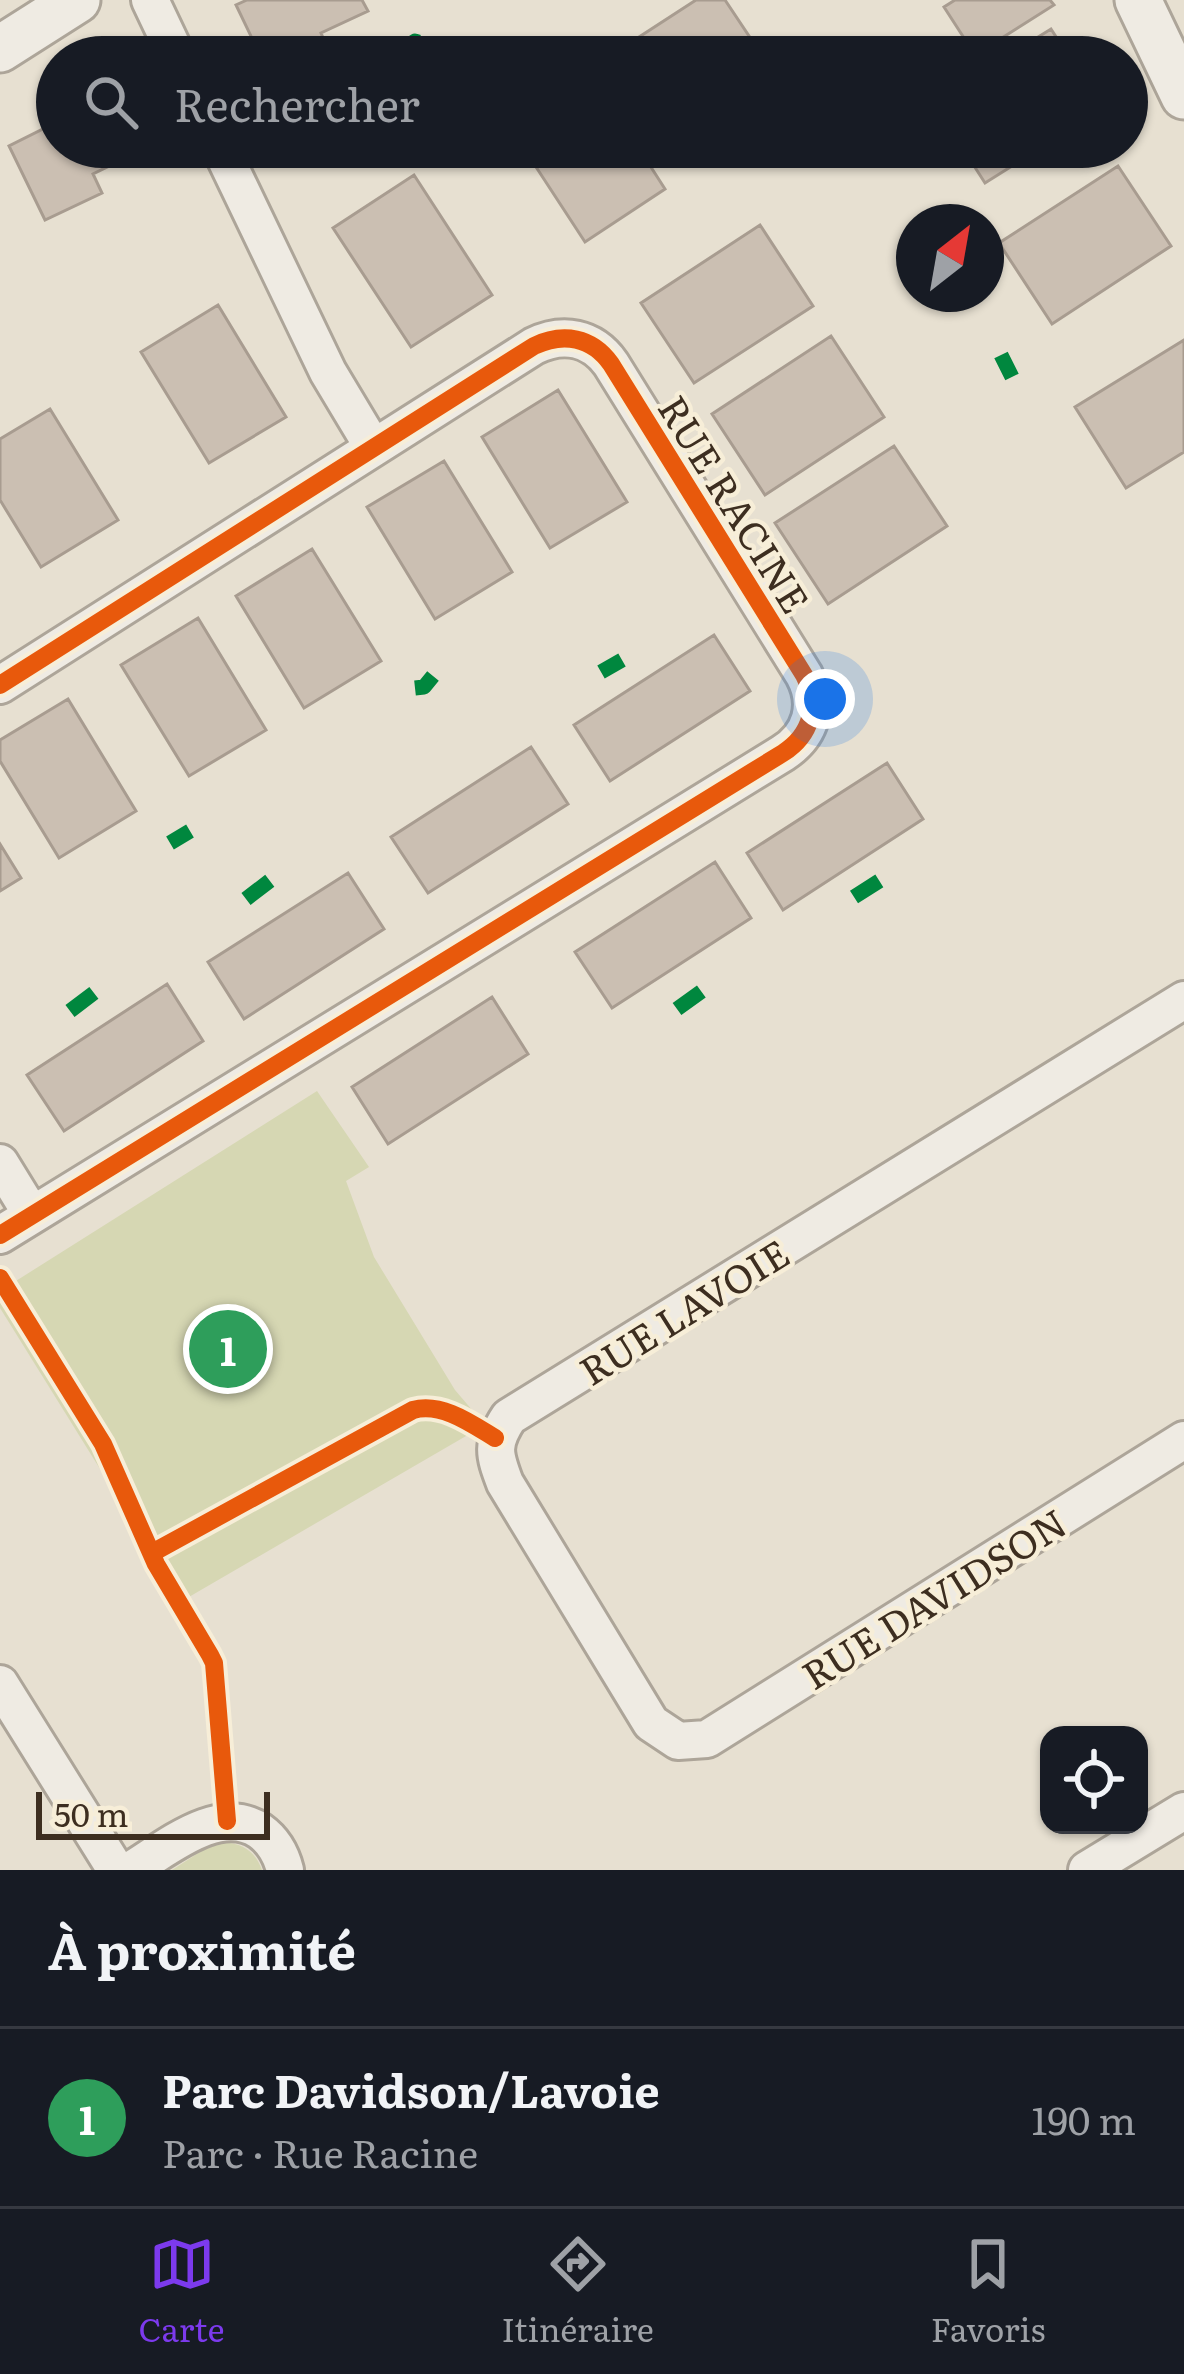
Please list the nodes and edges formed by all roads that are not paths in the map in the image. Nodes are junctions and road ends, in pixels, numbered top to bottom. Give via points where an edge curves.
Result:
1 (77, 0) edge
2 (150, 0) edge
3 (1138, 0) edge
4 (167, 36) edge
5 (0, 49) edge
6 (1184, 96) edge
7 (230, 168) edge
8 (373, 447) junction
9 (0, 685) edge
10 (1184, 1000) edge
11 (0, 1163) edge
12 (32, 1215) junction
13 (0, 1234) edge
14 (1184, 1440) edge
15 (0, 1684) edge
16 (678, 1741) joint
17 (1184, 1811) edge
18 (116, 1870) edge
19 (130, 1870) edge
20 (285, 1870) edge
21 (1087, 1870) edge

1 - 5 street
2 - 4 street
3 - 6 street
7 - 8 street
8 - 9 street, RUE RACINE
8 - 12 street, RUE RACINE via 544,341 572,338 598,349 804,674 813,703 806,730 783,754
10 - 16 street, RUE LAVOIE via 508,1417 496,1438 506,1483 651,1723
11 - 12 street
12 - 13 street, RUE RACINE
14 - 16 street, RUE DAVIDSON via 707,1739
15 - 18 street
17 - 21 street
19 - 20 street via 227,1821 269,1838

